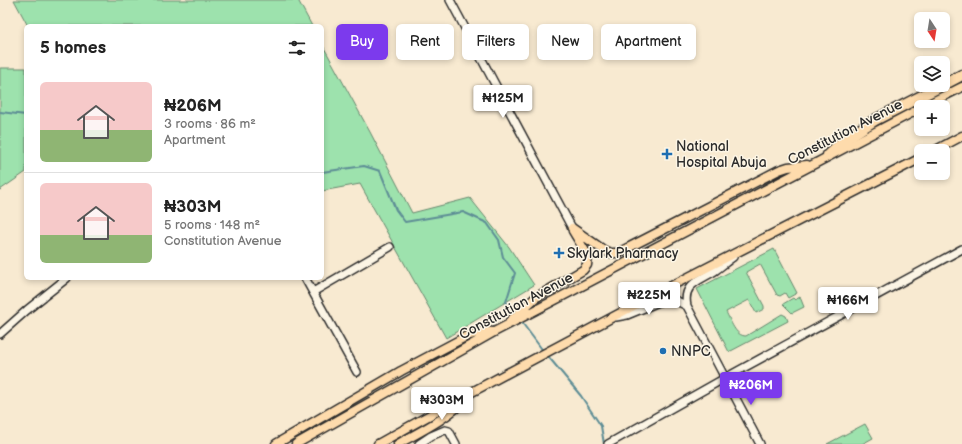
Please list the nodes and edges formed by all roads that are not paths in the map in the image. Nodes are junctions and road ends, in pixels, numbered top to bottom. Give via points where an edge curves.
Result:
1 (450, 0) edge
2 (962, 75) edge
3 (950, 81) edge
4 (962, 87) edge
5 (929, 92) edge
6 (936, 100) edge
7 (914, 111) edge
8 (962, 136) edge
9 (947, 144) edge
10 (828, 155) junction
11 (914, 162) edge
12 (812, 164) junction
13 (572, 228) junction
14 (390, 247) dead end
15 (962, 249) edge
16 (739, 252) junction
17 (64, 280) edge
18 (306, 280) edge
19 (313, 292) junction
20 (687, 306) junction
21 (614, 317) junction
22 (502, 328) junction
23 (494, 332) junction
24 (0, 334) edge
25 (357, 372) dead end
26 (725, 378) junction
27 (474, 391) junction
28 (276, 444) edge
29 (296, 444) edge
30 (378, 444) edge
31 (398, 444) edge
32 (419, 444) edge
33 (456, 444) edge
34 (608, 444) edge
35 (760, 444) edge

1 - 13 street
2 - 3 highway
4 - 6 main road, Constitution Avenue
5 - 10 highway via 875,120 844,140
7 - 10 main road, Constitution Avenue
8 - 9 main road
10 - 12 main road, Constitution Avenue
11 - 16 main road
12 - 13 main road via 779,170 618,253 605,251
12 - 22 main road, Constitution Avenue
13 - 22 main road via 586,253 586,265 532,301
14 - 19 street
15 - 26 street
16 - 20 street via 715,271 691,285 685,298
16 - 21 main road
17 - 24 street
18 - 19 street
19 - 25 street
20 - 21 street via 666,298 626,315
20 - 26 street
21 - 27 main road
22 - 23 main road, Constitution Avenue
23 - 28 main road via 467,336 401,371
23 - 29 main road, Constitution Avenue
26 - 34 street
26 - 35 street
27 - 30 main road
27 - 31 main road via 446,416
32 - 33 street via 445,430

